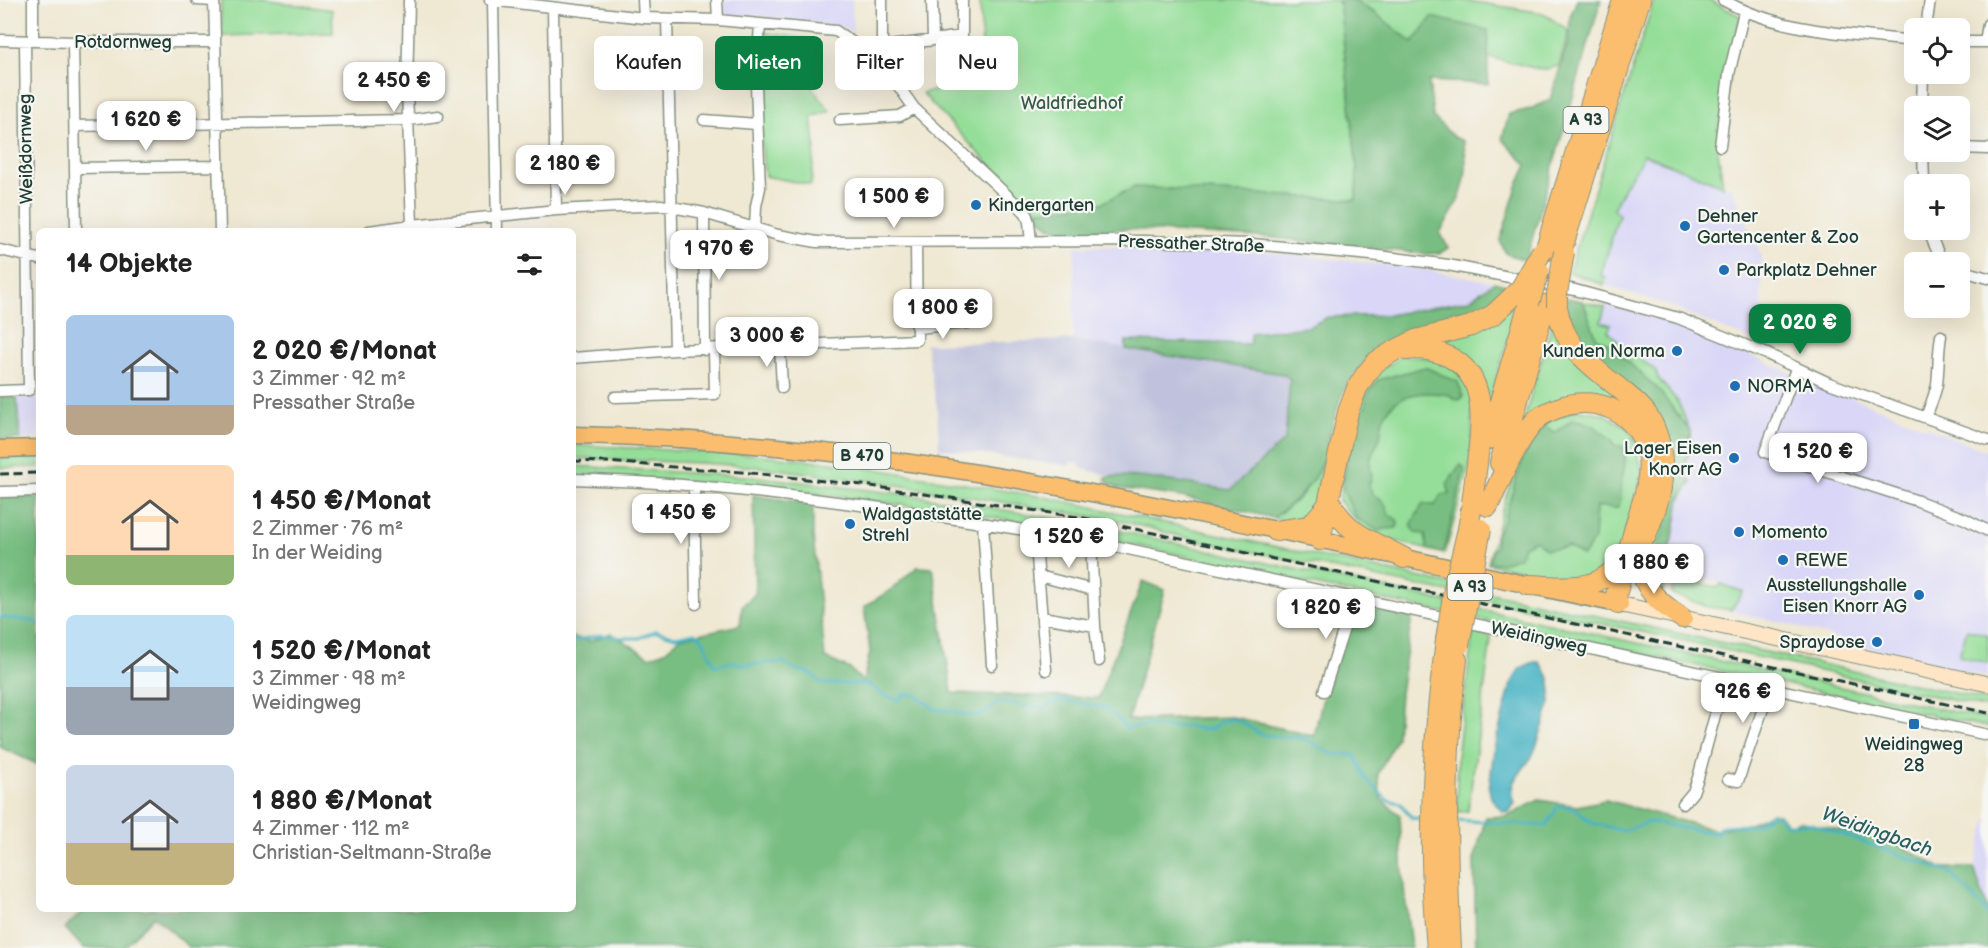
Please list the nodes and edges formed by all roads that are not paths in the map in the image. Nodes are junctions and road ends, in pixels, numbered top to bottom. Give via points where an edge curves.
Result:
1 (33, 0) edge
2 (197, 0) edge
3 (409, 0) edge
4 (492, 0) edge
5 (643, 0) edge
6 (717, 0) edge
7 (882, 0) edge
8 (932, 0) edge
9 (962, 0) edge
10 (1623, 0) edge
11 (1640, 0) edge
12 (1723, 0) edge
13 (1930, 0) edge
14 (214, 1) edge
15 (575, 5) edge
16 (553, 8) junction
17 (1744, 12) junction
18 (644, 18) junction
19 (1927, 18) edge
20 (667, 20) junction
21 (718, 20) junction
22 (760, 24) junction
23 (1988, 24) edge
24 (843, 36) edge
25 (882, 36) edge
26 (1, 40) edge
27 (933, 40) junction
28 (1904, 40) edge
29 (29, 41) junction
30 (924, 41) edge
31 (73, 42) junction
32 (213, 42) junction
33 (1970, 42) edge
34 (1986, 42) edge
35 (901, 90) edge
36 (914, 108) junction
37 (438, 116) dead end
38 (408, 120) junction
39 (704, 120) dead end
40 (840, 120) dead end
41 (216, 123) junction
42 (757, 124) junction
43 (75, 126) junction
44 (1720, 146) dead end
45 (1970, 148) edge
46 (1988, 149) edge
47 (218, 166) junction
48 (75, 168) junction
49 (672, 207) junction
50 (556, 210) junction
51 (704, 213) junction
52 (496, 216) junction
53 (412, 225) junction
54 (76, 228) edge
55 (220, 228) edge
56 (390, 228) edge
57 (497, 228) edge
58 (755, 229) junction
59 (1031, 242) junction
60 (916, 243) junction
61 (1552, 249) junction
62 (0, 250) edge
63 (34, 258) edge
64 (1970, 273) edge
65 (1988, 278) edge
66 (1544, 305) junction
67 (967, 323) dead end
68 (917, 328) junction
69 (1941, 336) dead end
70 (780, 347) junction
71 (675, 350) junction
72 (710, 350) junction
73 (1392, 352) junction
74 (576, 358) edge
75 (1796, 369) junction
76 (782, 387) dead end
77 (0, 391) edge
78 (615, 397) dead end
79 (1926, 417) junction
80 (576, 435) edge
81 (1988, 440) edge
82 (36, 448) edge
83 (0, 449) edge
84 (576, 479) edge
85 (694, 486) junction
86 (36, 491) edge
87 (0, 492) edge
88 (1330, 501) junction
89 (1477, 519) junction
90 (983, 523) junction
91 (1276, 531) junction
92 (1988, 531) edge
93 (1035, 532) junction
94 (1320, 540) junction
95 (1091, 541) junction
96 (1633, 556) junction
97 (1404, 558) junction
98 (1039, 576) junction
99 (1528, 585) junction
100 (1093, 590) junction
101 (1354, 597) junction
102 (696, 604) dead end
103 (1618, 604) junction
104 (1042, 617) junction
105 (1682, 618) junction
106 (1095, 626) junction
107 (1100, 662) dead end
108 (992, 665) dead end
109 (1046, 670) dead end
110 (1725, 678) junction
111 (1988, 684) edge
112 (1770, 688) junction
113 (1324, 691) dead end
114 (1988, 735) edge
115 (1728, 779) dead end
116 (1683, 804) dead end
117 (1440, 849) junction
118 (1437, 948) edge
119 (1451, 948) edge

1 - 29 street
2 - 14 street
3 - 38 street
4 - 16 street
4 - 52 street
5 - 18 street
6 - 21 street
7 - 25 street
8 - 27 street
9 - 27 street via 962,36
10 - 61 highway, A 93
11 - 61 highway, A 93 via 1569,227
12 - 17 street
13 - 19 street
14 - 32 street
15 - 16 street
15 - 18 street
16 - 50 street
17 - 28 street via 1796,26
17 - 44 street via 1729,74
18 - 20 street
20 - 21 street
20 - 49 street
21 - 22 street
22 - 24 street via 836,31
22 - 42 street
23 - 34 street
26 - 29 street, Rotdornweg
27 - 30 street
29 - 31 street, Rotdornweg
29 - 63 street, Weißdornweg
31 - 32 street, Rotdornweg
31 - 43 street
32 - 41 street
33 - 34 street
35 - 36 street
36 - 40 street via 900,116
36 - 59 street via 1026,213
37 - 38 street
38 - 41 street
38 - 53 street
39 - 42 street
41 - 43 street
41 - 47 street
42 - 58 street via 760,188
43 - 48 street
45 - 46 street
47 - 48 street
47 - 55 street
48 - 54 street
49 - 50 street, Pressather Straße
49 - 51 street, Pressather Straße
49 - 71 street
50 - 52 street, Pressather Straße
51 - 58 street, Pressather Straße
51 - 72 street
52 - 53 street, Pressather Straße
52 - 57 street
53 - 56 street, Pressather Straße
58 - 60 street, Pressather Straße via 817,242
59 - 60 street, Pressather Straße
59 - 75 street, Pressather Straße via 1252,244 1448,265 1648,309 1767,354
60 - 68 street
61 - 66 highway, A 93, bridge
61 - 66 highway, bridge via 1557,294
61 - 73 highway, bridge via 1493,315 1471,326 1416,340
62 - 63 street
63 - 77 street, Weißdornweg via 29,390
64 - 65 street
66 - 89 highway, A 93 via 1494,417
66 - 96 highway via 1581,358 1646,413 1660,444 1660,490
67 - 68 street
68 - 70 street via 917,340
69 - 79 street via 1936,388
70 - 72 street
70 - 76 street
71 - 72 street
71 - 74 street
72 - 78 street via 715,393
73 - 88 highway via 1376,362 1357,388 1348,412
73 - 89 highway via 1432,350 1453,359 1468,372 1478,391 1482,411
75 - 79 street, Pressather Straße
75 - 92 street via 1765,452 1918,501
79 - 81 street, Pressather Straße
80 - 91 main road, B 470 via 679,439 848,454 1070,489
82 - 83 main road
84 - 85 street, Weidingweg
85 - 90 street, Weidingweg
85 - 102 street
86 - 87 street
88 - 91 highway via 1310,526
88 - 94 highway
88 - 97 highway via 1351,530
89 - 96 highway via 1536,419 1569,404 1606,405 1636,428 1648,459 1648,480
89 - 117 highway, A 93, bridge via 1453,642 1454,685 1439,801
90 - 93 street, Weidingweg
90 - 108 street
91 - 94 main road, B 470
93 - 95 street, Weidingweg
93 - 98 street
94 - 97 main road, B 470
95 - 100 street
95 - 101 street, Weidingweg
96 - 99 highway via 1596,583
96 - 103 highway via 1625,596
96 - 105 highway via 1651,594
97 - 99 main road, B 470
98 - 100 street
98 - 104 street
99 - 103 main road, B 470
100 - 106 street
101 - 110 street, Weidingweg
101 - 113 street
103 - 105 main road
104 - 106 street
104 - 109 street
105 - 111 main road
106 - 107 street
110 - 112 street, Weidingweg
110 - 116 street via 1698,778
112 - 114 street, Weidingweg
112 - 115 street via 1738,781
117 - 118 highway, A 93
117 - 119 highway, A 93

